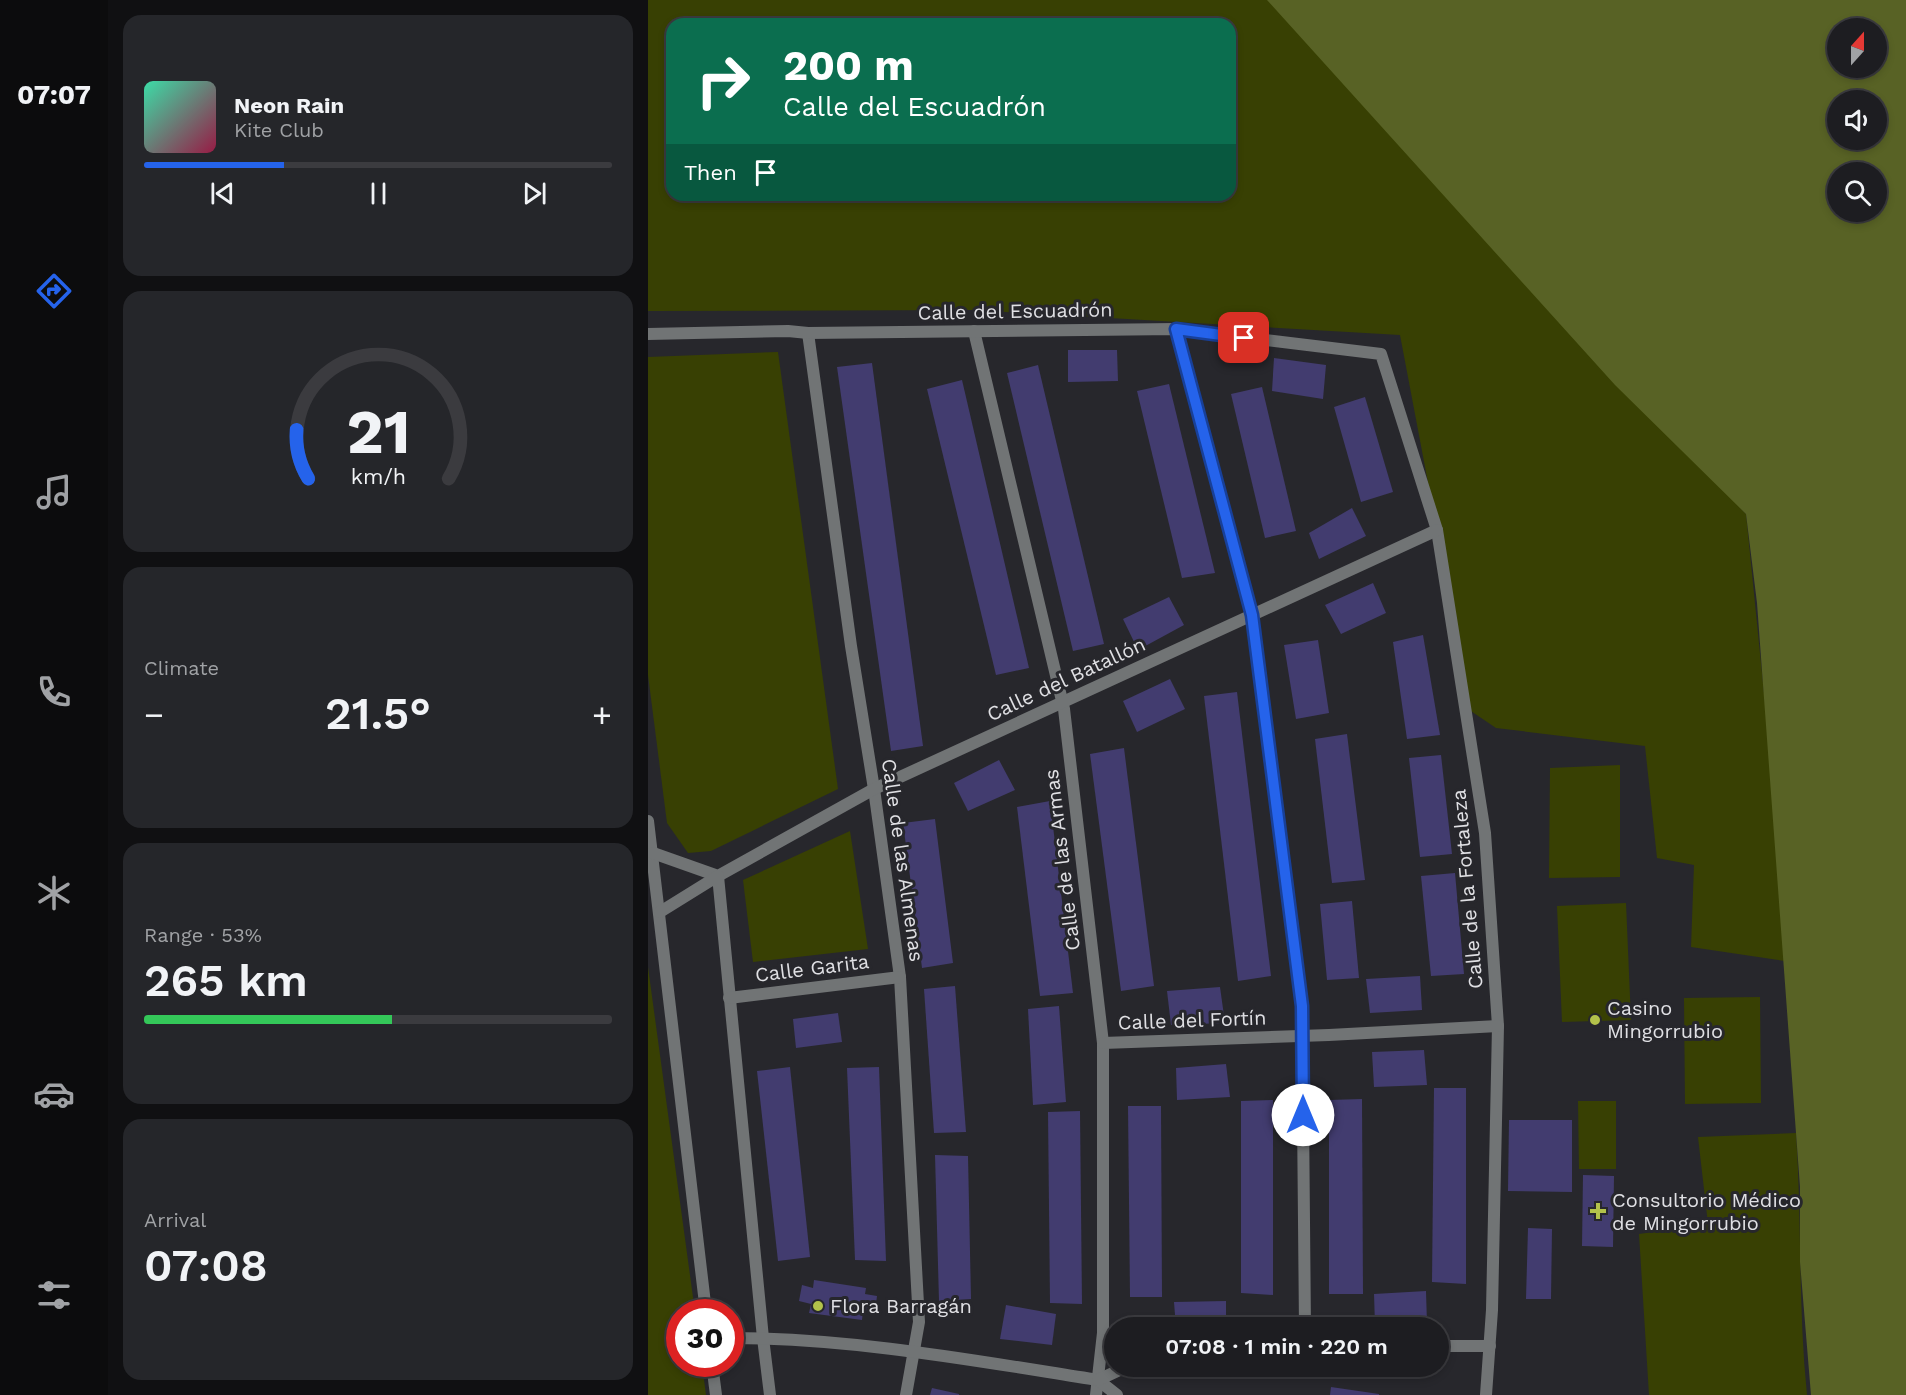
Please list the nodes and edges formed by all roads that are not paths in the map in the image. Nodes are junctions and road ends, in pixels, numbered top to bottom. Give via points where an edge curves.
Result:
1 (1176, 329) junction
2 (974, 331) junction
3 (808, 333) junction
4 (648, 334) edge
5 (1381, 354) joint
6 (1437, 530) junction
7 (1252, 615) junction
8 (1062, 702) junction
9 (874, 789) junction
10 (648, 820) edge
11 (652, 853) junction
12 (718, 876) junction
13 (660, 912) junction
14 (900, 977) junction
15 (729, 998) junction
16 (1498, 1026) junction
17 (1303, 1035) junction
18 (1103, 1043) junction
19 (705, 1299) edge
20 (1305, 1317) edge
21 (744, 1338) edge
22 (762, 1338) junction
23 (1449, 1346) edge
24 (1490, 1346) junction
25 (913, 1352) junction
26 (714, 1377) edge
27 (1104, 1377) edge
28 (1098, 1380) junction
29 (716, 1395) edge
30 (770, 1395) edge
31 (906, 1395) edge
32 (1096, 1395) edge
33 (1117, 1395) edge
34 (1486, 1395) edge

1 - 2 street, Calle del Escuadrón
1 - 5 street, Calle del Escuadrón
1 - 7 street
2 - 3 street, Calle del Escuadrón
2 - 8 street, Calle de las Armas
3 - 4 street, Calle del Escuadrón
3 - 9 street, Calle de las Almenas
5 - 6 street, Calle de la Fortaleza
6 - 7 street, Calle del Batallón
6 - 16 street, Calle de la Fortaleza via 1485,833
7 - 8 street, Calle del Batallón
7 - 17 street
8 - 9 street, Calle del Batallón
8 - 18 street, Calle de las Armas
9 - 12 street, Calle del Batallón
9 - 14 street, Calle de las Almenas
10 - 11 street
11 - 12 street
11 - 13 street
12 - 13 street, Calle del Batallón
12 - 15 street
13 - 19 street
14 - 15 street, Calle Garita
14 - 25 street, Calle de las Almenas via 919,1322
15 - 22 street
16 - 17 street, Calle del Fortín
16 - 24 street, Calle de la Fortaleza
17 - 18 street, Calle del Fortín
17 - 20 street
18 - 28 street, Calle de las Armas via 1103,1333
21 - 22 street
22 - 25 street
22 - 30 street
23 - 24 street
24 - 34 street, Calle de la Fortaleza
25 - 28 street
25 - 31 street, Calle de las Almenas
26 - 29 street
27 - 28 street
28 - 32 street, Calle de las Armas
28 - 33 street

